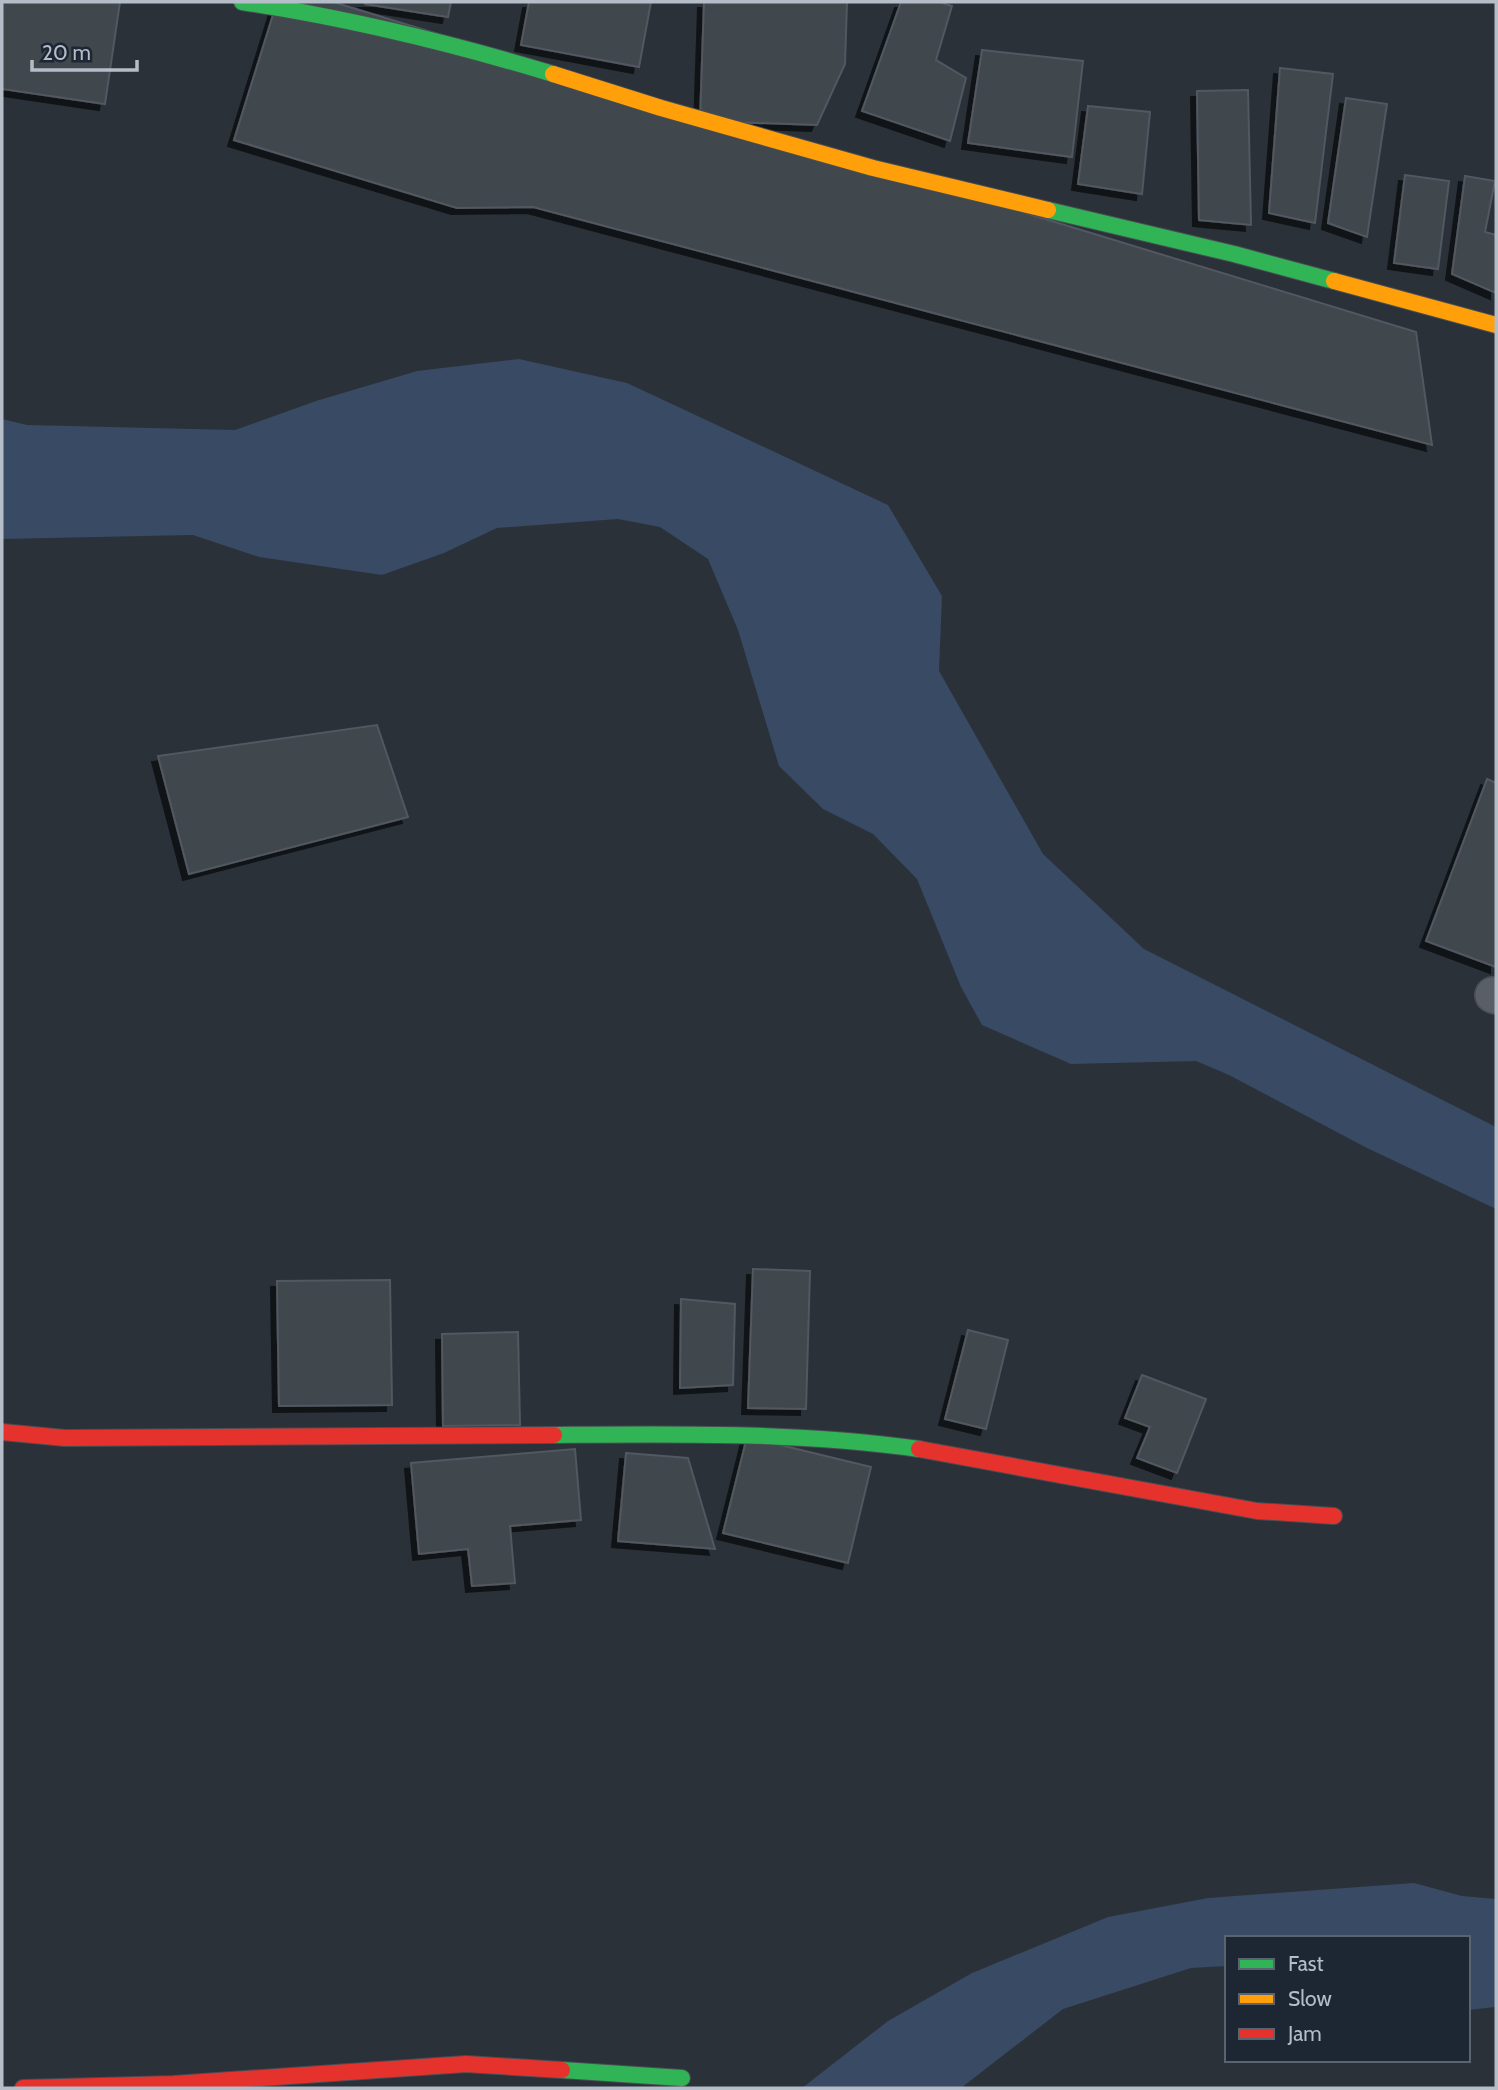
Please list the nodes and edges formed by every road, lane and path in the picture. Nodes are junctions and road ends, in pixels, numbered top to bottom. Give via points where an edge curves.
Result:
1 (242, 2) edge
2 (1496, 325) edge
3 (2, 1432) edge
4 (1334, 1516) dead end
5 (682, 2078) dead end
6 (23, 2088) edge

1 - 2 street via 315,13 464,47 873,168 1234,254
3 - 4 street via 65,1438 710,1434 868,1442 1257,1511
5 - 6 street via 466,2064 173,2084

